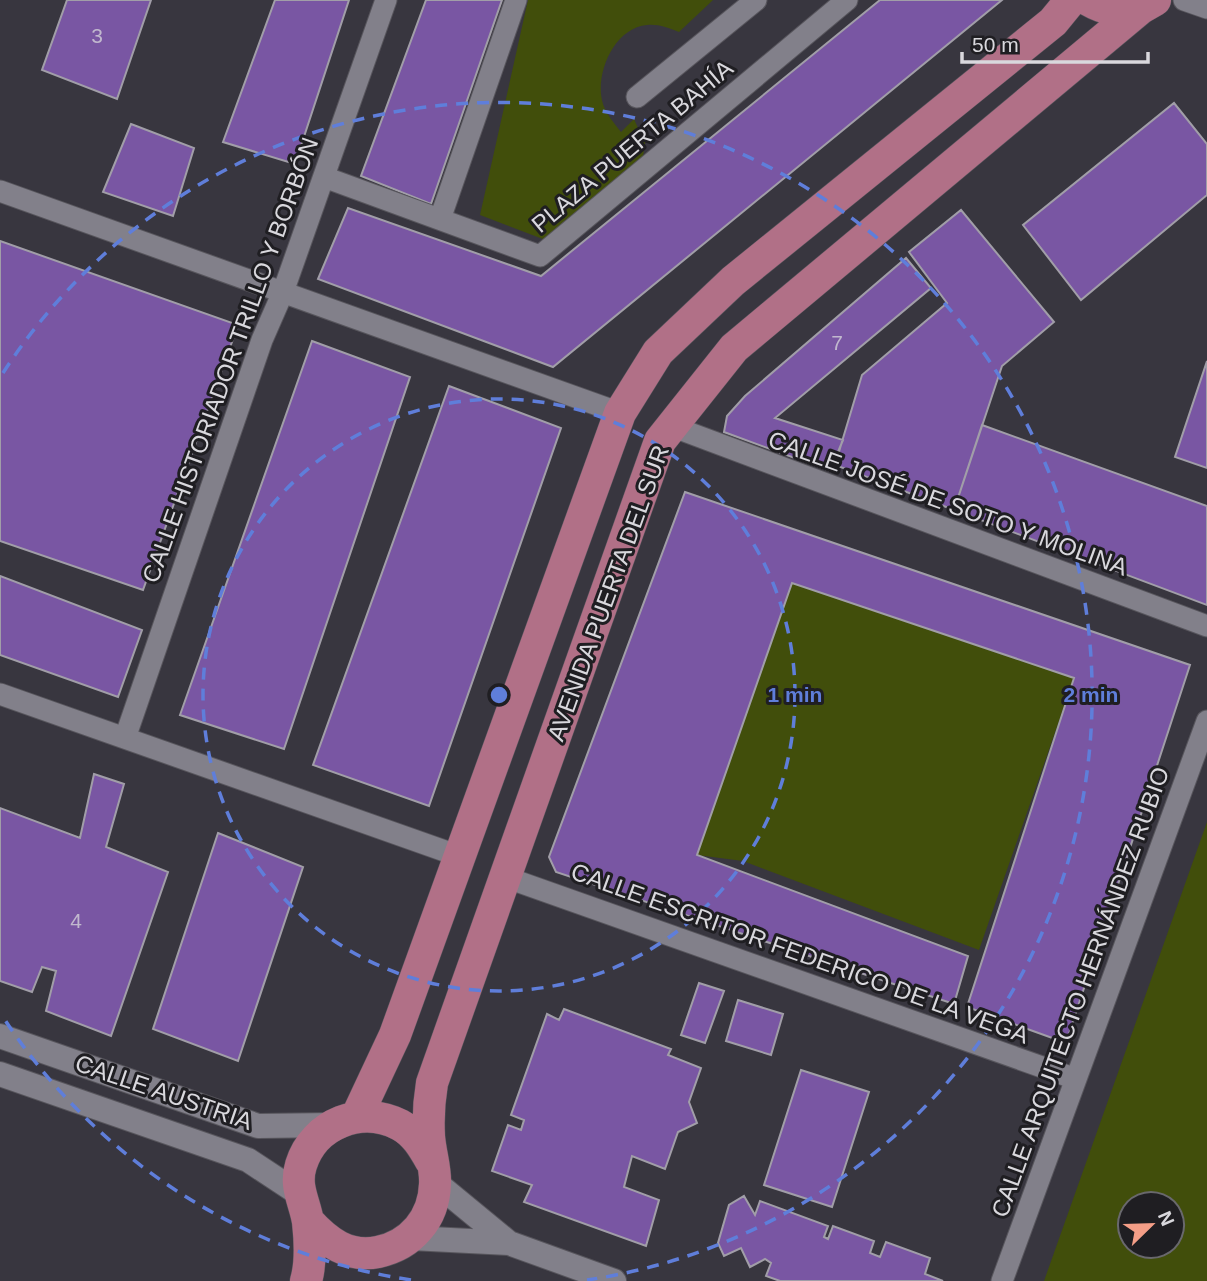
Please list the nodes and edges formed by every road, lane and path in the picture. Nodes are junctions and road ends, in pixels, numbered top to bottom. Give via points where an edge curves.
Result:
1 (386, 0) edge
2 (516, 0) edge
3 (756, 0) edge
4 (1071, 0) edge
5 (1088, 0) edge
6 (1184, 0) edge
7 (836, 2) edge
8 (1148, 4) edge
9 (1207, 8) edge
10 (636, 97) dead end
11 (324, 177) junction
12 (0, 191) edge
13 (440, 219) junction
14 (283, 292) junction
15 (620, 413) junction
16 (671, 426) junction
17 (1207, 626) edge
18 (0, 694) edge
19 (1207, 721) edge
20 (125, 738) junction
21 (459, 856) junction
22 (505, 877) junction
23 (0, 1036) edge
24 (0, 1074) edge
25 (1076, 1079) junction
26 (345, 1120) junction
27 (433, 1171) junction
28 (303, 1207) junction
29 (401, 1243) junction
30 (509, 1243) junction
31 (306, 1281) edge
32 (358, 1281) edge
33 (614, 1281) edge
34 (1002, 1281) edge

1 - 11 street, CALLE HISTORIADOR TRILLO Y BORBÓN
2 - 13 street
3 - 10 street, PLAZA PUERTA BAHÍA
4 - 15 main road, AVENIDA PUERTA DEL SUR via 1053,22 733,281 659,352
5 - 8 main road, AVENIDA PUERTA DEL SUR via 1123,11
6 - 9 street
7 - 13 street, PLAZA PUERTA BAHÍA via 540,256
8 - 16 main road, AVENIDA PUERTA DEL SUR via 734,348
11 - 13 street, PLAZA PUERTA BAHÍA
11 - 14 street, CALLE HISTORIADOR TRILLO Y BORBÓN
12 - 14 street
14 - 15 street
14 - 20 street, CALLE HISTORIADOR TRILLO Y BORBÓN via 262,340
15 - 21 main road, AVENIDA PUERTA DEL SUR
16 - 17 street, CALLE JOSÉ DE SOTO Y MOLINA
16 - 22 main road, AVENIDA PUERTA DEL SUR via 660,441
18 - 20 street
19 - 25 street, CALLE ARQUITECTO HERNÁNDEZ RUBIO
20 - 21 street
21 - 26 main road, AVENIDA PUERTA DEL SUR via 395,1035
22 - 25 street, CALLE ESCRITOR FEDERICO DE LA VEGA
22 - 27 main road, AVENIDA PUERTA DEL SUR via 432,1083 428,1107
23 - 26 street, CALLE AUSTRIA via 258,1126
24 - 28 street, CALLE AUSTRIA via 248,1160
25 - 34 street, CALLE ARQUITECTO HERNÁNDEZ RUBIO
26 - 27 main road via 380,1117 402,1125 420,1140
26 - 28 main road, AVENIDA PUERTA DEL SUR via 312,1142 300,1166
27 - 29 main road, AVENIDA PUERTA DEL SUR via 433,1203 425,1222
27 - 30 street
28 - 29 main road via 324,1239 345,1250 369,1254
28 - 31 main road, AVENIDA PUERTA DEL SUR
29 - 30 street
29 - 32 main road, AVENIDA PUERTA DEL SUR via 365,1269
30 - 33 street

